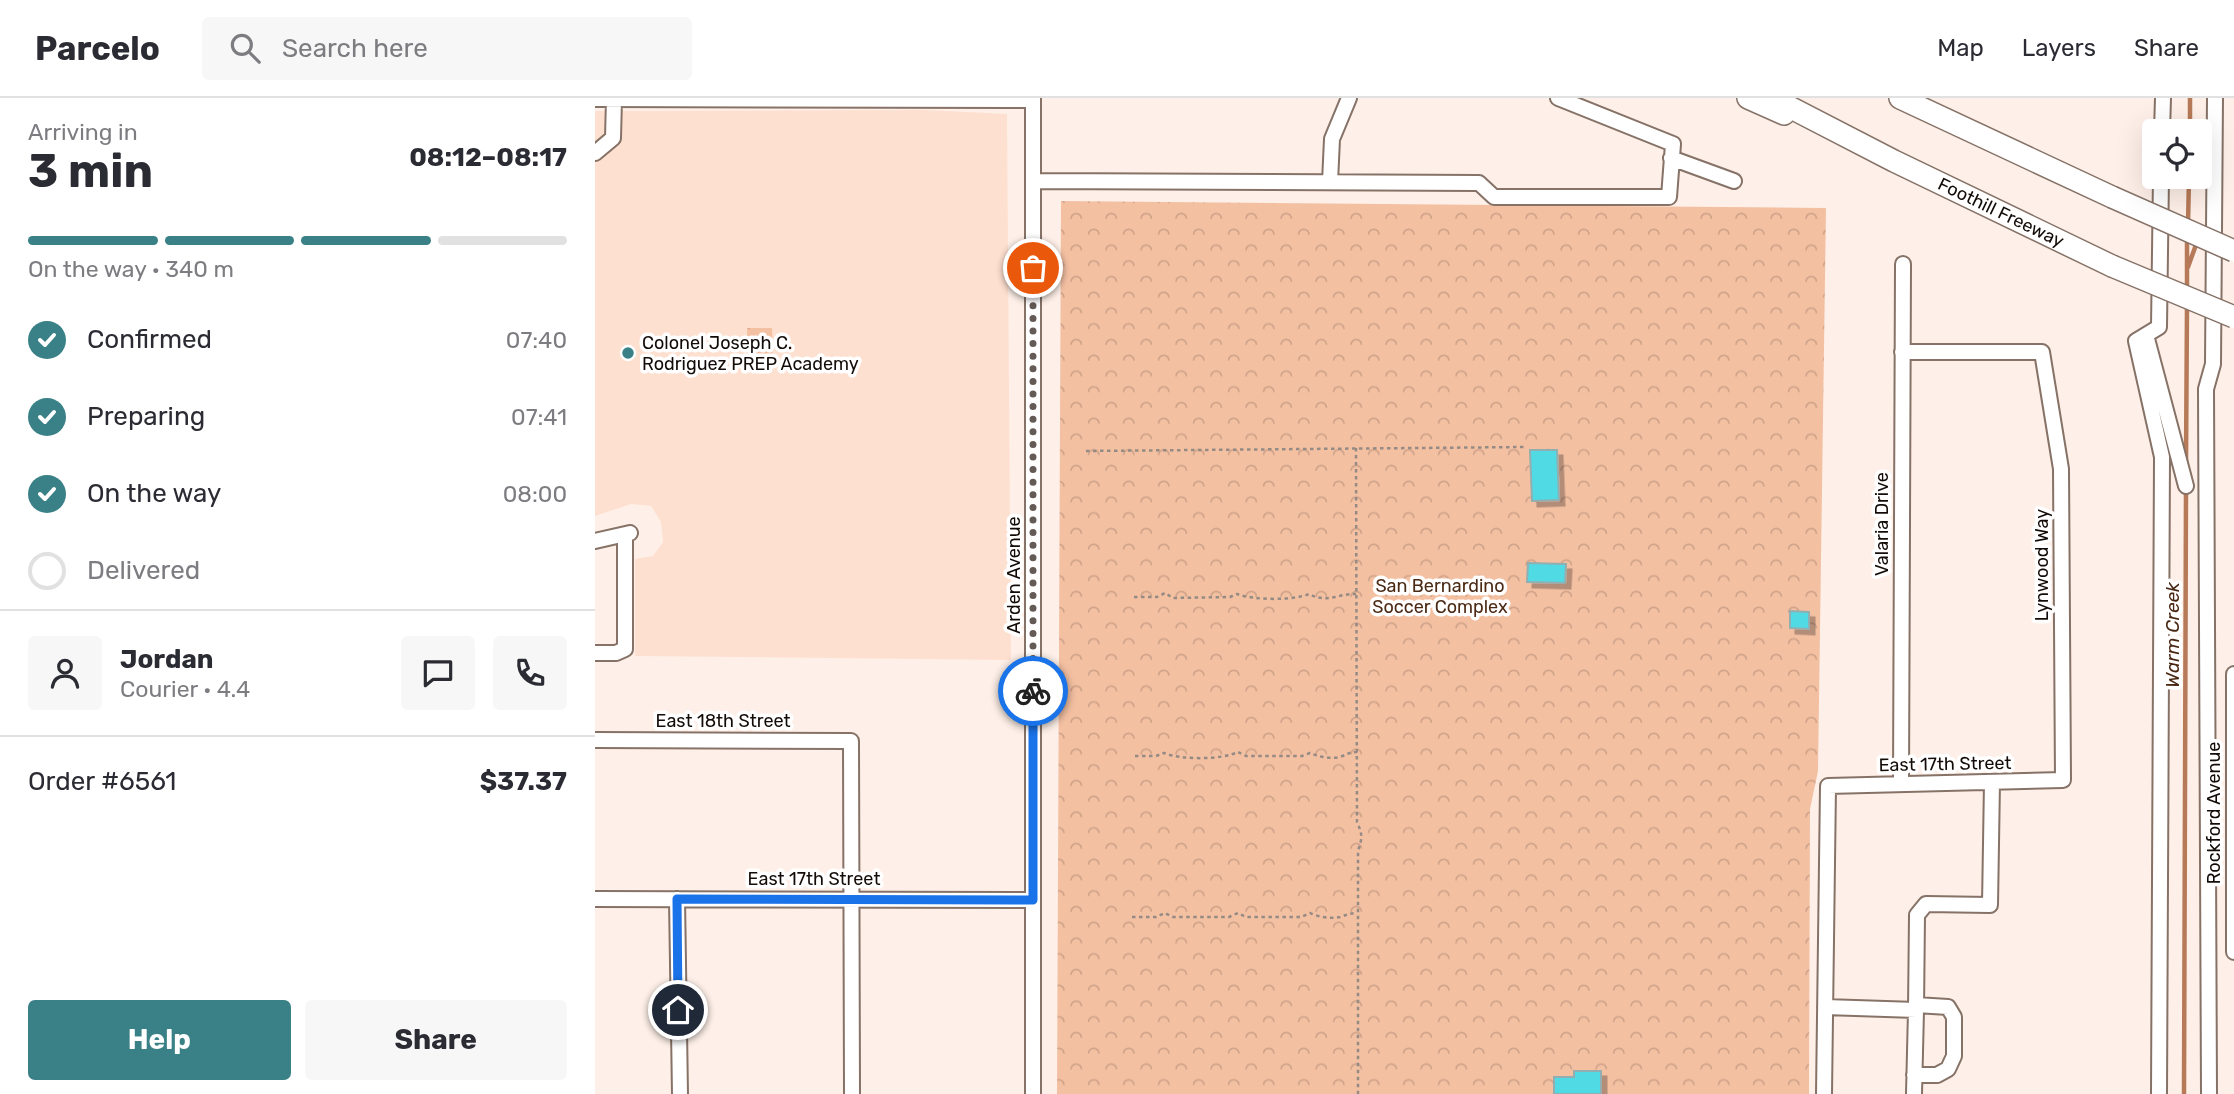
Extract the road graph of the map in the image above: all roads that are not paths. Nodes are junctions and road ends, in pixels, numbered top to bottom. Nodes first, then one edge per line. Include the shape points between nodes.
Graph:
1 (1349, 98) edge
2 (1558, 98) edge
3 (1748, 98) edge
4 (1772, 98) edge
5 (1901, 98) edge
6 (2163, 98) edge
7 (2215, 98) edge
8 (595, 99) edge
9 (614, 99) edge
10 (1033, 99) edge
11 (2162, 119) edge
12 (595, 153) edge
13 (1671, 158) junction
14 (1894, 161) junction
15 (1033, 181) junction
16 (1734, 181) dead end
17 (1330, 182) junction
18 (2161, 189) edge
19 (2234, 251) edge
20 (1902, 264) dead end
21 (2234, 317) edge
22 (2146, 335) junction
23 (1902, 352) junction
24 (2186, 486) dead end
25 (595, 541) edge
26 (595, 653) edge
27 (2234, 674) edge
28 (2234, 714) edge
29 (595, 740) edge
30 (2063, 780) joint
31 (1992, 782) junction
32 (1901, 784) junction
33 (852, 898) junction
34 (595, 899) edge
35 (677, 899) junction
36 (1033, 900) junction
37 (2234, 952) edge
38 (1825, 1007) junction
39 (1916, 1007) junction
40 (1914, 1075) junction
41 (680, 1094) edge
42 (852, 1094) edge
43 (1033, 1094) edge
44 (1823, 1094) edge
45 (1914, 1094) edge
46 (2159, 1094) edge
47 (2209, 1094) edge

1 - 17 street via 1332,139
2 - 13 street via 1673,144
3 - 14 highway
4 - 14 highway, Foothill Freeway
5 - 19 highway, bridge
6 - 11 street
7 - 47 street via 2213,364 2206,389
8 - 9 street
9 - 10 street
9 - 12 street via 613,138
10 - 15 street, Arden Avenue
13 - 16 street
13 - 17 street via 1669,197 1494,197 1479,183
14 - 21 highway, Foothill Freeway, bridge via 2112,266
15 - 17 street
15 - 36 street, Arden Avenue
18 - 22 street via 2158,327
20 - 23 street, Valaria Drive
22 - 24 street
22 - 46 street via 2136,341 2162,457
23 - 30 street, Lynwood Way via 2042,352 2060,469
23 - 32 street, Valaria Drive
25 - 26 street via 628,534 625,649
27 - 28 street, Rockford Avenue
28 - 37 street, Rockford Avenue
29 - 33 street, East 18th Street via 851,741
30 - 31 street, East 17th Street
31 - 32 street, East 17th Street
31 - 39 street via 1990,905 1926,904 1917,915
32 - 38 street, East 17th Street via 1828,786
33 - 35 street, East 17th Street
33 - 36 street, East 17th Street
33 - 42 street
34 - 35 street, East 17th Street
35 - 41 street
36 - 43 street, Arden Avenue
38 - 39 street
38 - 44 street
39 - 40 street
39 - 40 street via 1948,1007 1954,1017 1954,1056 1948,1069 1937,1075
40 - 45 street

